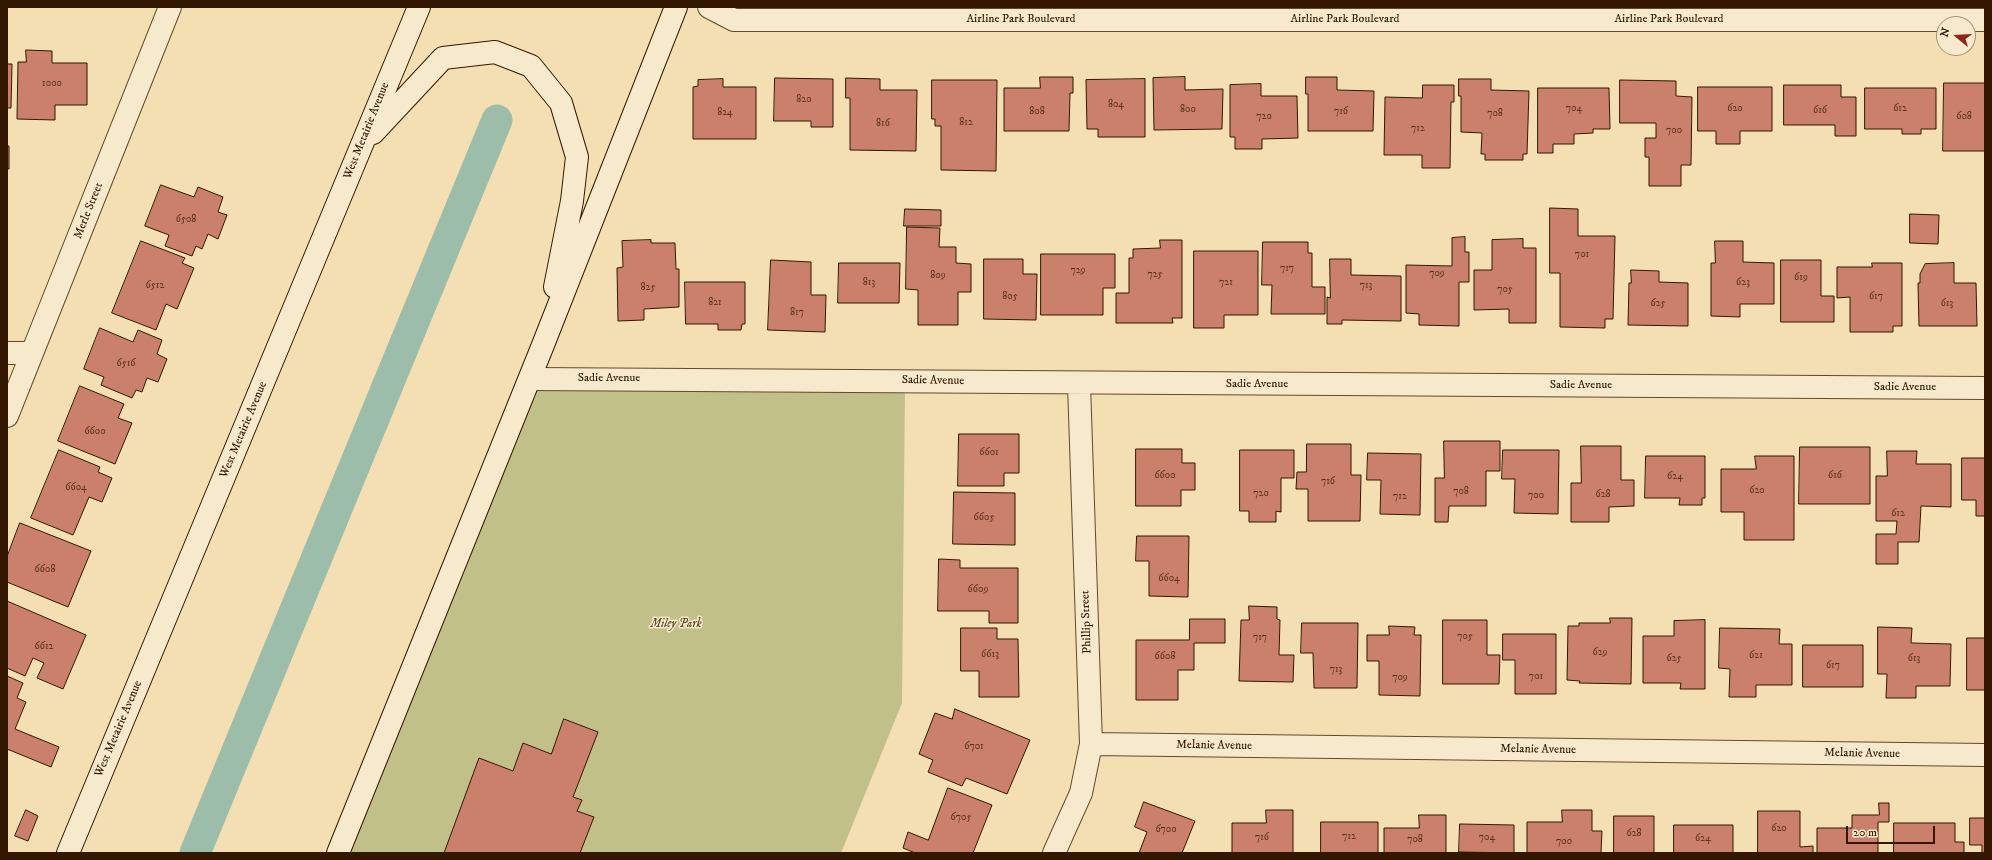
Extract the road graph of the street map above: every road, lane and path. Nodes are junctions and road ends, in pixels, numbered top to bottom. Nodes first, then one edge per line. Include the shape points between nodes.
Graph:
1 (170, 7) edge
2 (418, 7) edge
3 (676, 7) edge
4 (709, 7) edge
5 (1413, 13) edge
6 (1985, 20) edge
7 (361, 146) junction
8 (543, 345) junction
9 (7, 353) edge
10 (32, 353) junction
11 (530, 379) junction
12 (1079, 384) junction
13 (1985, 388) edge
14 (7, 416) edge
15 (1091, 744) junction
16 (1985, 755) edge
17 (68, 853) edge
18 (338, 853) edge
19 (1054, 853) edge

1 - 10 street, Merle Street
2 - 7 street, West Metairie Avenue
3 - 8 street
4 - 5 street, Airline Park Boulevard via 734,20
5 - 6 street, Airline Park Boulevard
7 - 8 street via 443,58 495,52 531,66 562,103 577,157 572,202
7 - 17 street, West Metairie Avenue
8 - 11 street
9 - 10 street
10 - 14 street, Merle Street
11 - 12 street, Sadie Avenue
11 - 18 street
12 - 13 street, Sadie Avenue
12 - 15 street, Phillip Street
15 - 16 street, Melanie Avenue
15 - 19 street, Phillip Street via 1081,793

